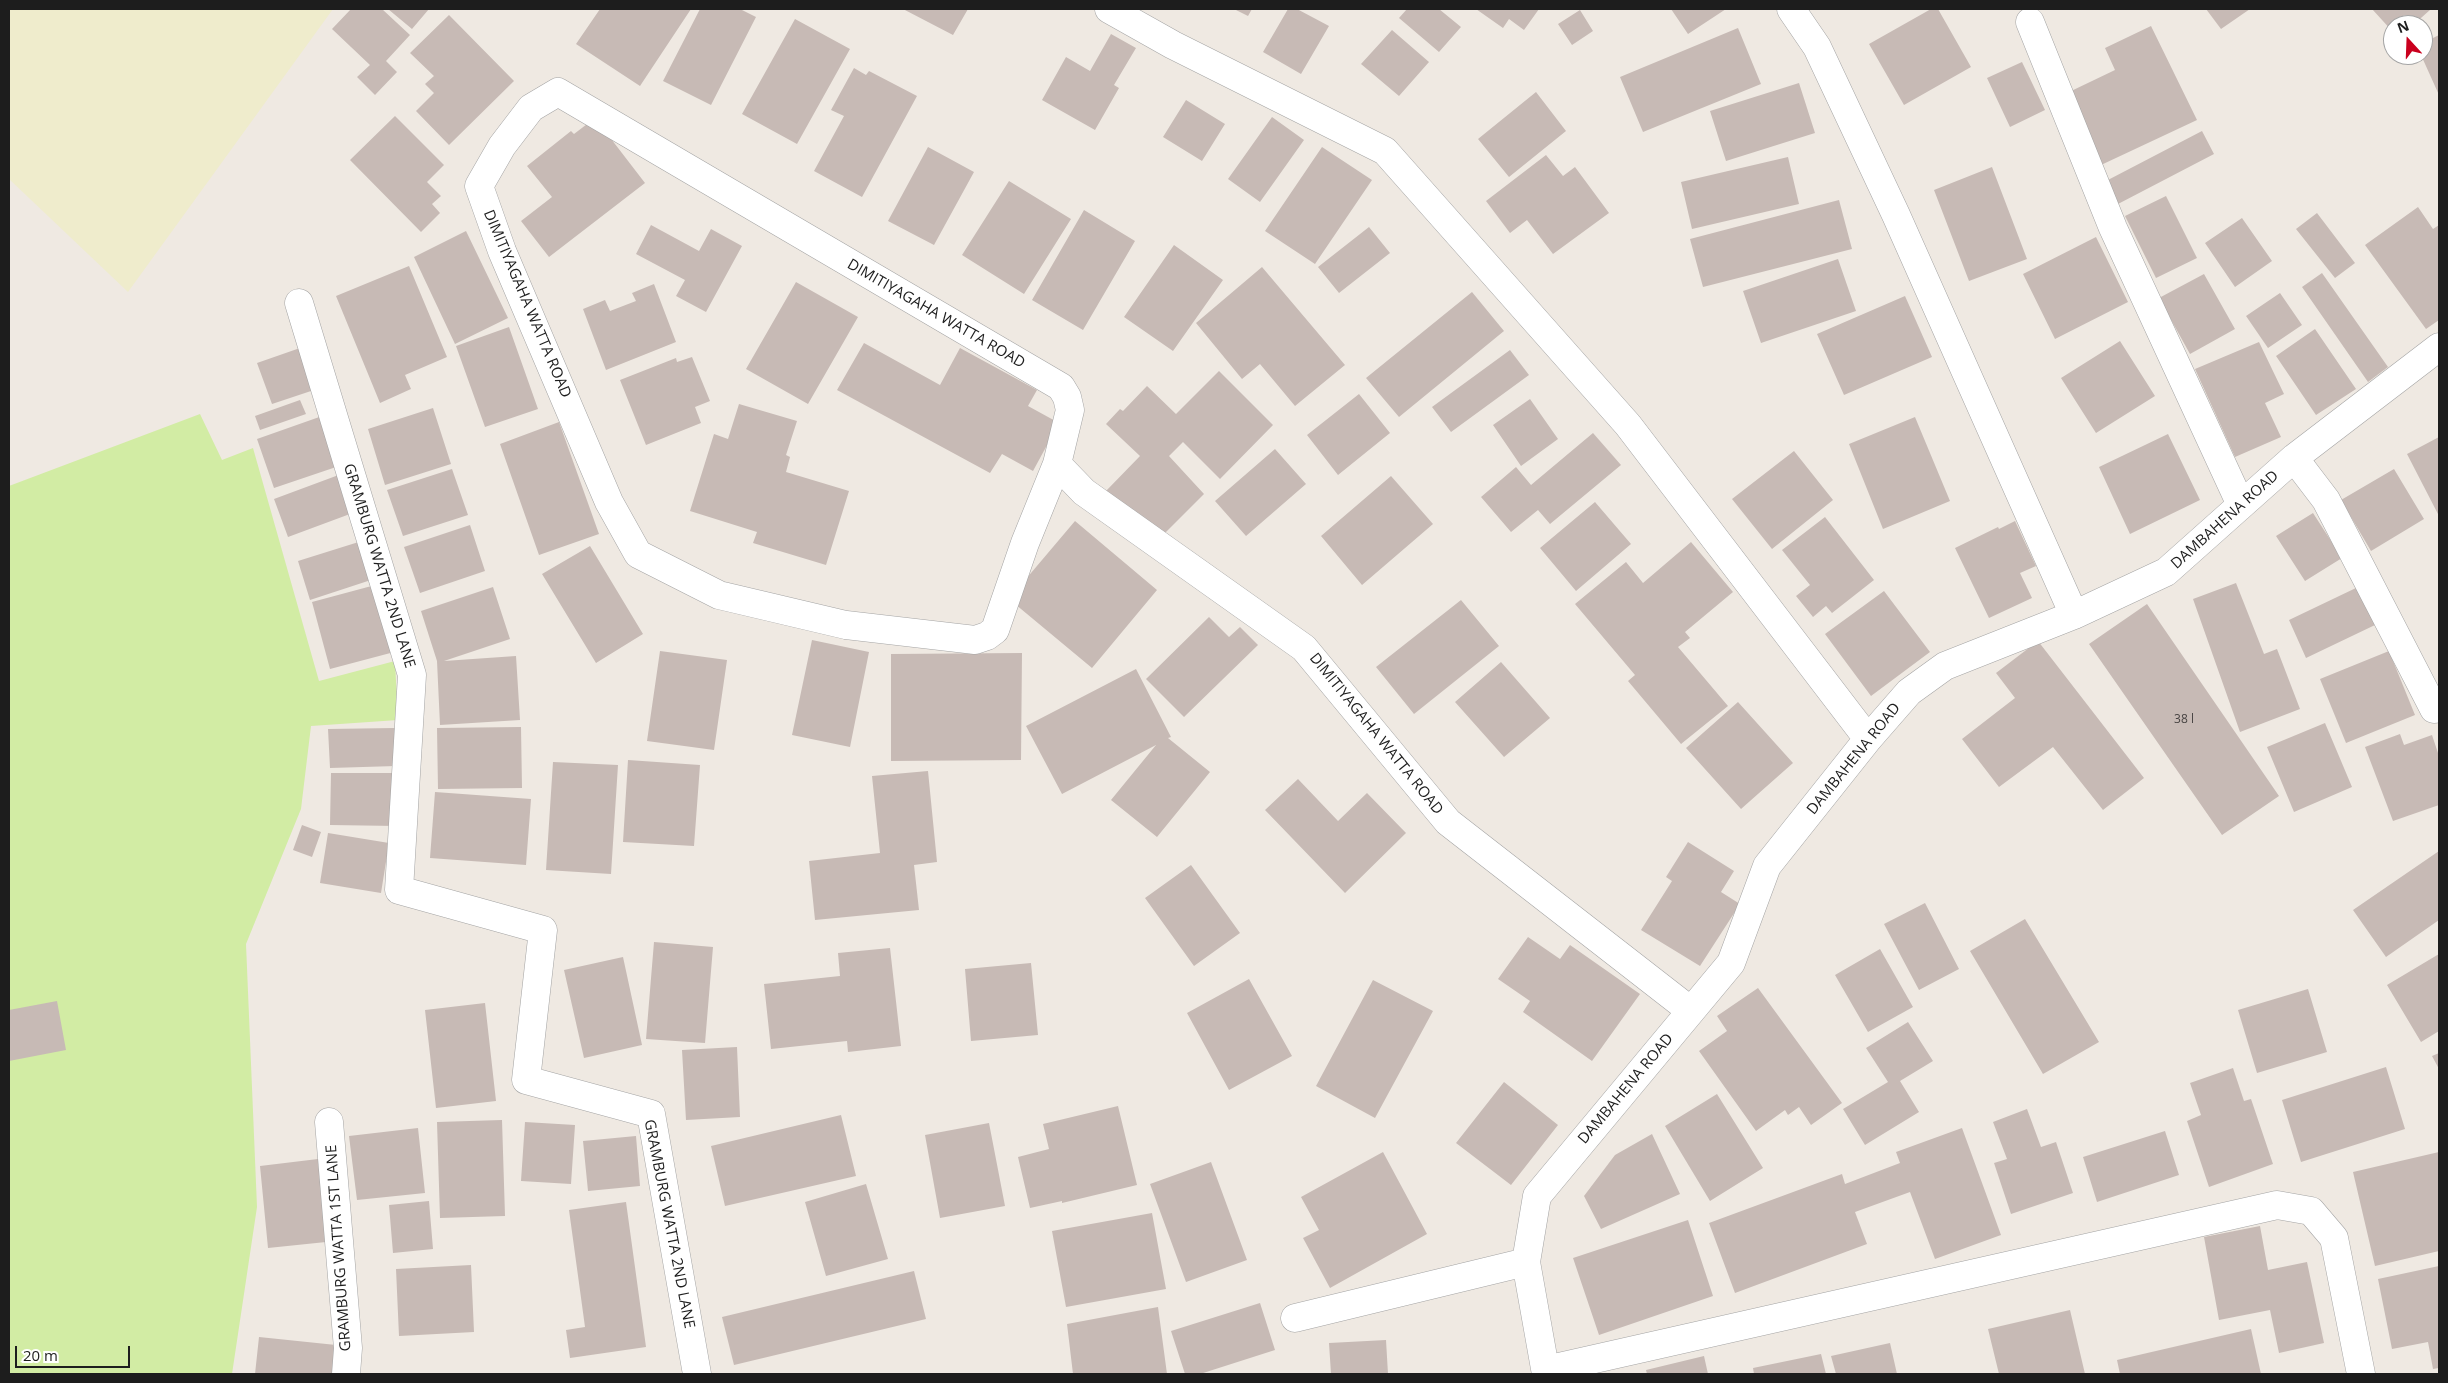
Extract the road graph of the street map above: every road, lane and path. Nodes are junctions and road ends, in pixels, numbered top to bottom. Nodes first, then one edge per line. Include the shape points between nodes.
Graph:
1 (1108, 9) edge
2 (1791, 9) edge
3 (2030, 22) dead end
4 (299, 303) dead end
5 (2439, 347) edge
6 (2294, 458) junction
7 (1057, 464) junction
8 (2241, 506) junction
9 (2074, 615) junction
10 (2434, 709) dead end
11 (1868, 739) junction
12 (1691, 1011) junction
13 (329, 1122) dead end
14 (1526, 1262) junction
15 (1295, 1318) dead end
16 (1546, 1372) edge
17 (346, 1374) edge
18 (697, 1374) edge
19 (2361, 1374) edge

1 - 11 street via 1173,45 1385,150 1628,425
2 - 9 street via 1817,47 1871,162
3 - 8 street via 2114,228
4 - 18 street, GRAMBURG WATTA 2ND LANE via 412,675 398,890 543,930 526,1080 651,1114
5 - 6 street, DAMBAHENA ROAD
6 - 8 street, DAMBAHENA ROAD
6 - 10 street via 2326,500
7 - 7 street, DIMITIYAGAHA WATTA ROAD via 1070,410 1061,387 558,92 531,108 502,146 479,186 502,251 609,502 638,554 719,595 846,625 976,640 987,636 996,630 1025,543
7 - 12 street, DIMITIYAGAHA WATTA ROAD via 1084,492 1304,648 1448,822
8 - 9 street, DAMBAHENA ROAD via 2166,572
9 - 11 street, DAMBAHENA ROAD via 1945,666 1909,692
11 - 12 street, DAMBAHENA ROAD via 1767,866 1731,962
12 - 14 street, DAMBAHENA ROAD via 1537,1196
13 - 17 street, GRAMBURG WATTA 1ST LANE via 348,1348
14 - 15 street
14 - 16 street, DAMBAHENA ROAD
16 - 19 street via 2277,1205 2311,1211 2334,1238

